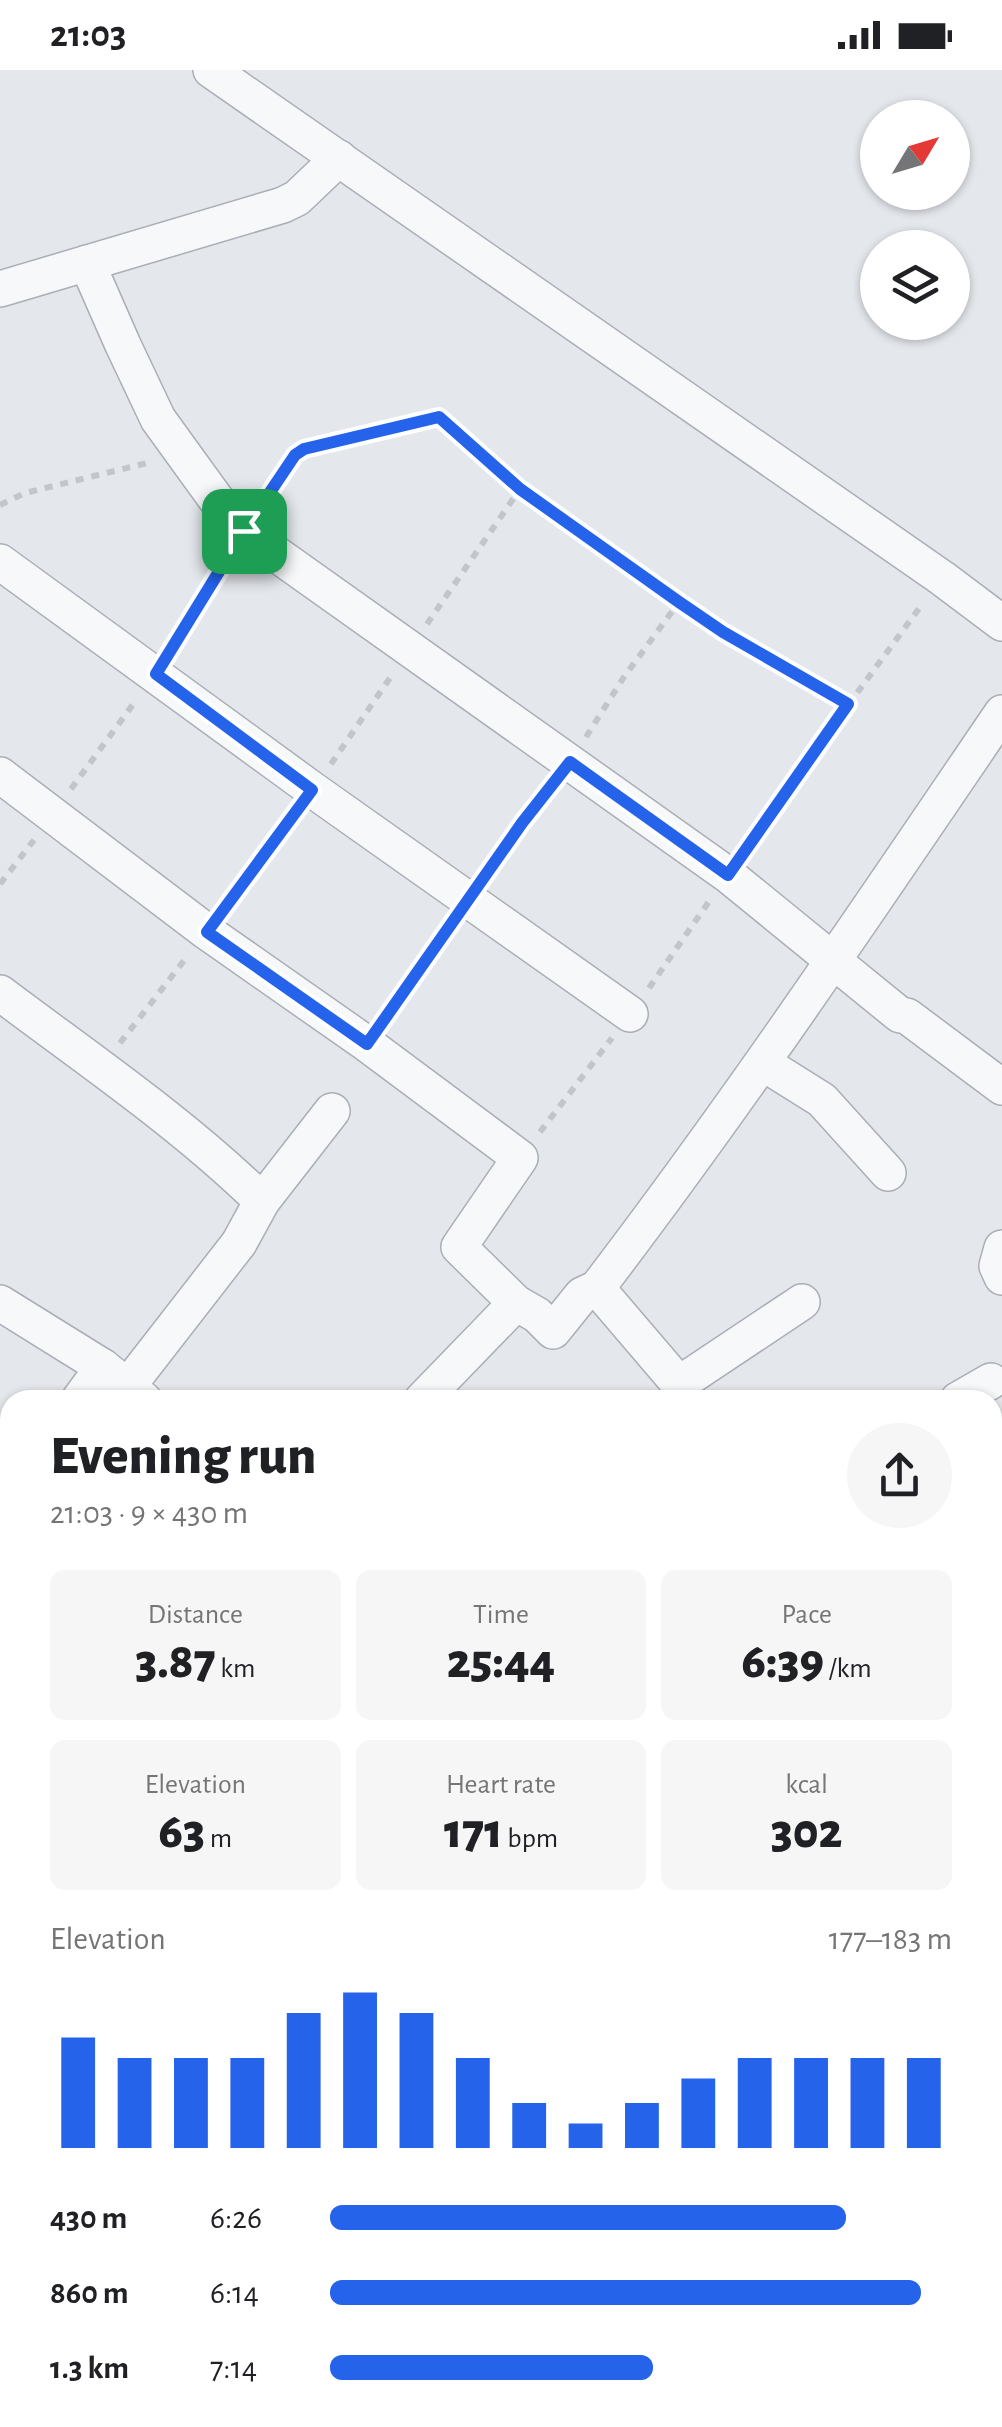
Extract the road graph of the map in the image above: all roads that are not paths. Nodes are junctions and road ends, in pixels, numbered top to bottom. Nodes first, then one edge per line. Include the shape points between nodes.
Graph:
1 (211, 70) edge
2 (339, 158) junction
3 (87, 263) junction
4 (0, 289) edge
5 (0, 562) edge
6 (1002, 623) edge
7 (1002, 713) edge
8 (0, 775) edge
9 (833, 960) junction
10 (0, 994) edge
11 (630, 1014) dead end
12 (763, 1063) junction
13 (1002, 1087) edge
14 (332, 1111) dead end
15 (888, 1173) dead end
16 (262, 1200) junction
17 (1002, 1248) edge
18 (1002, 1276) edge
19 (597, 1288) junction
20 (802, 1302) dead end
21 (0, 1303) edge
22 (516, 1304) junction
23 (991, 1381) dead end
24 (125, 1384) edge
25 (432, 1390) edge
26 (681, 1390) edge
27 (686, 1390) edge
28 (975, 1390) edge

1 - 2 street
2 - 3 street via 283,204
2 - 6 street
3 - 4 street
3 - 9 street via 151,404 234,524 728,875
5 - 11 street
7 - 9 street
8 - 22 street via 520,1158 459,1248
9 - 12 street
9 - 13 street
10 - 16 street via 222,1162
12 - 15 street via 822,1100
12 - 19 street
14 - 16 street
16 - 24 street via 238,1244
17 - 18 street
19 - 22 street via 582,1295 553,1331
19 - 26 street
20 - 27 street
21 - 24 street
22 - 25 street
23 - 28 street

